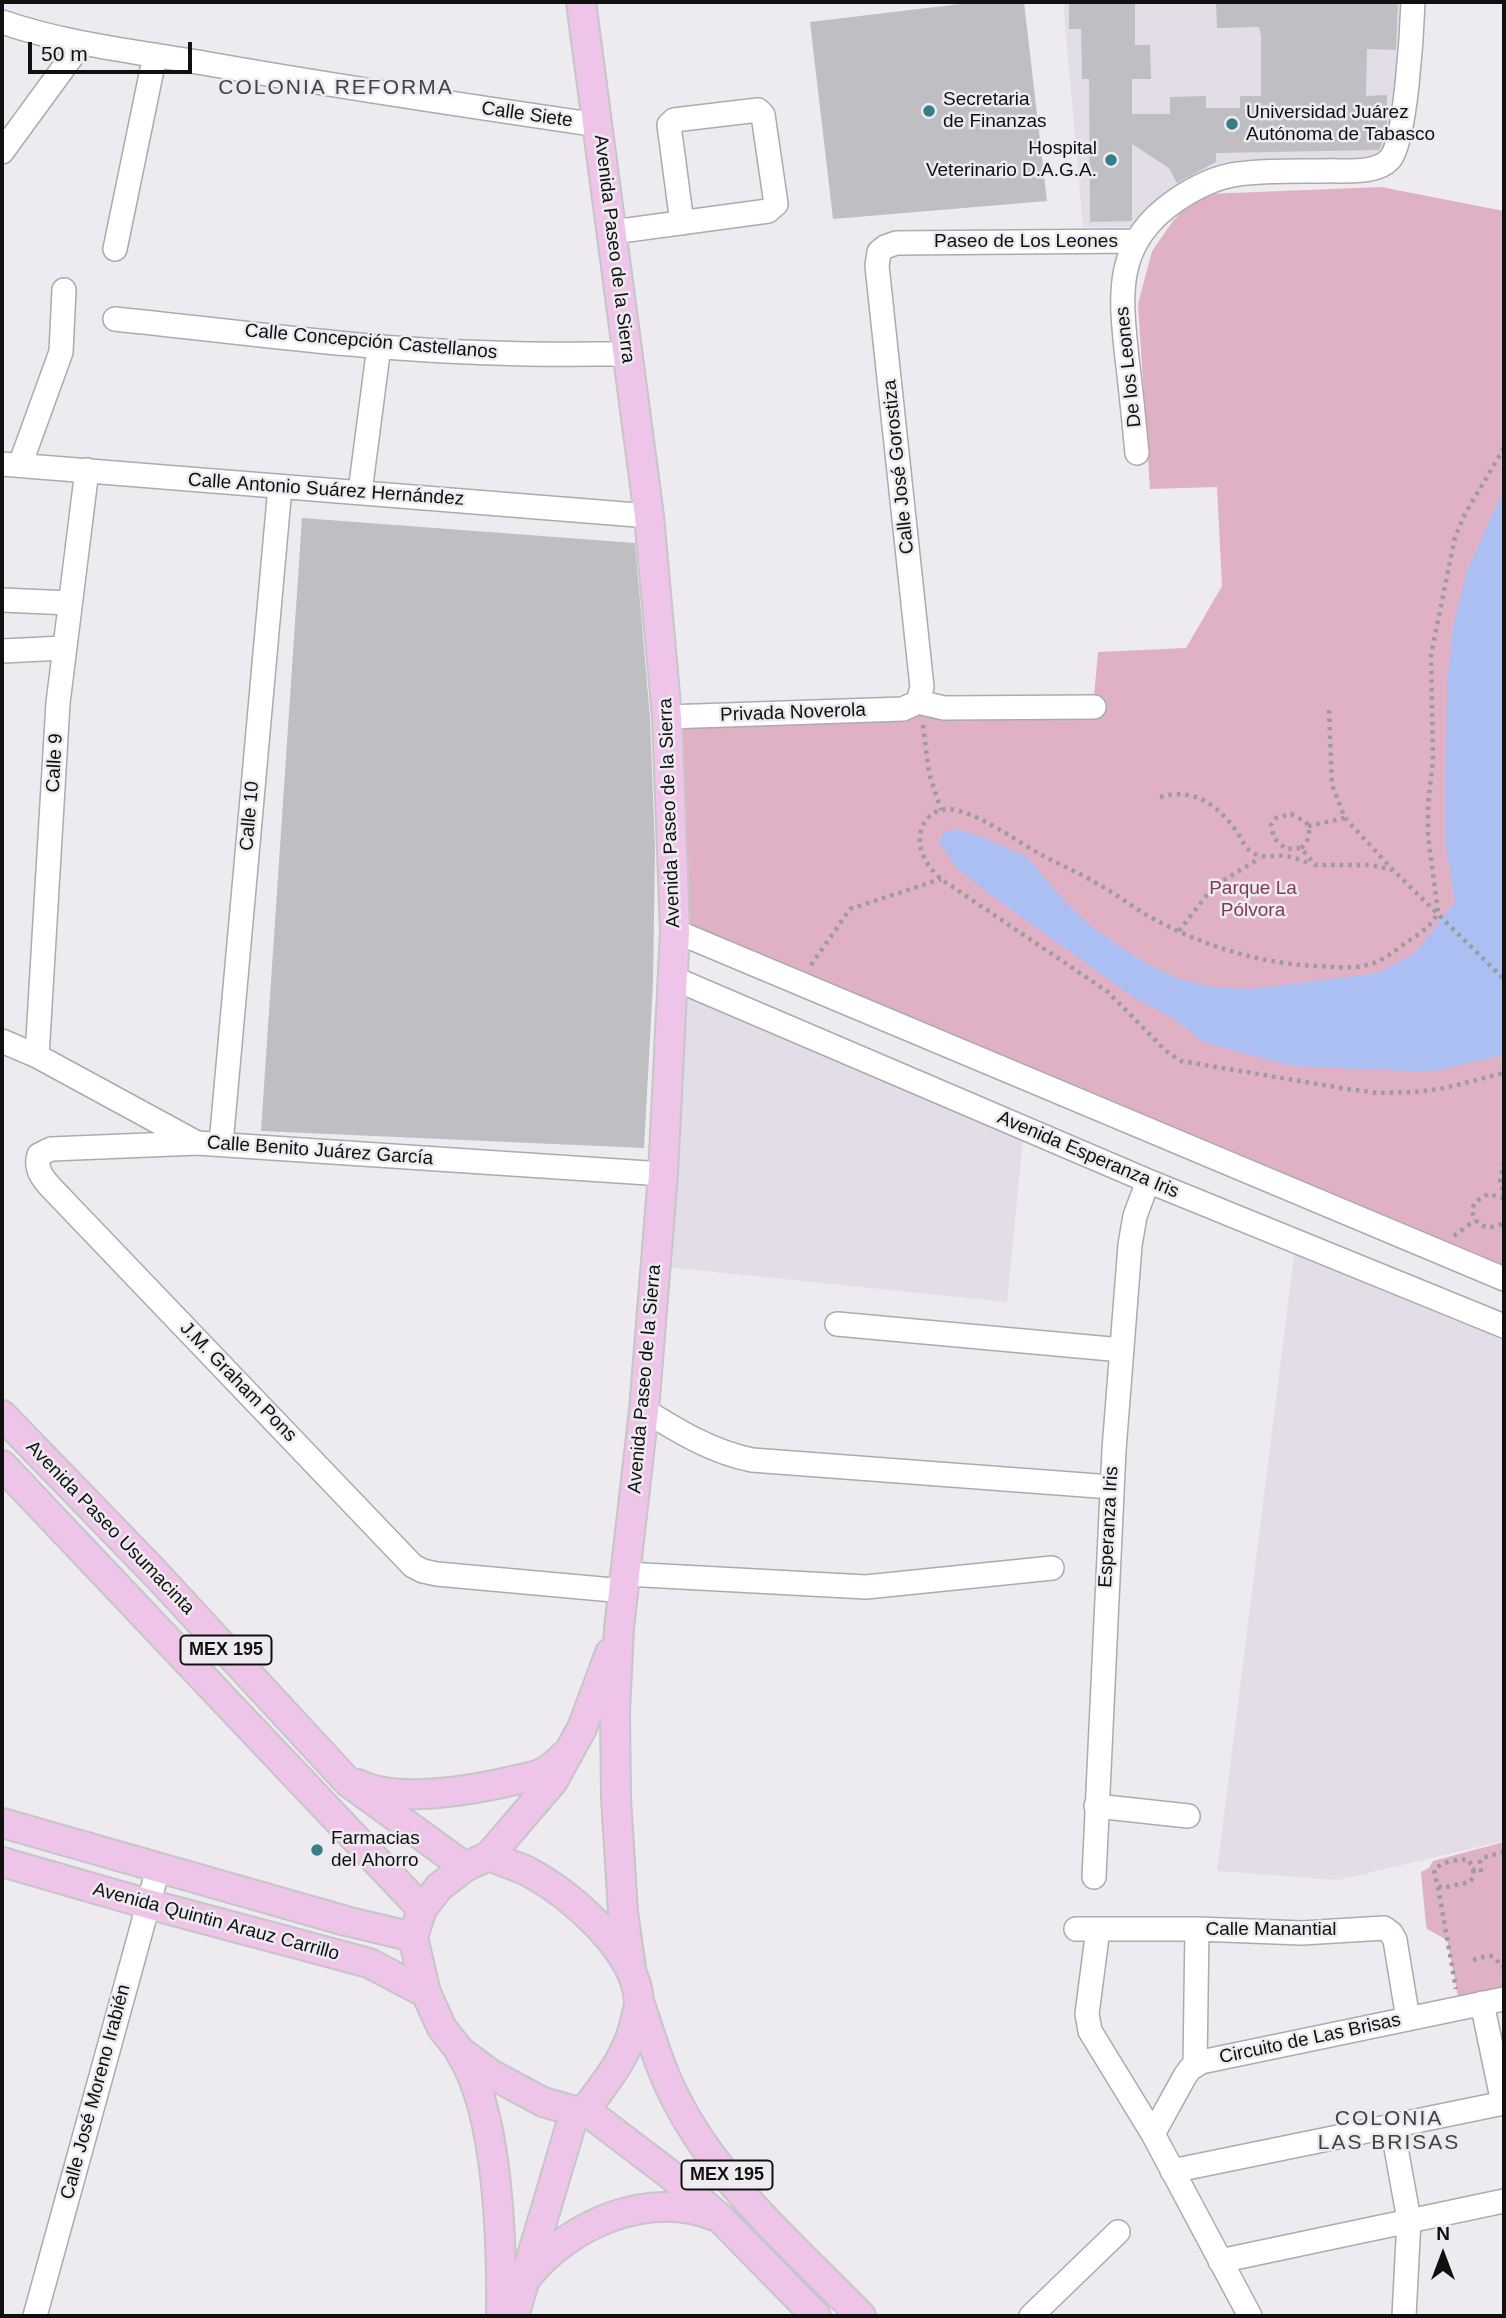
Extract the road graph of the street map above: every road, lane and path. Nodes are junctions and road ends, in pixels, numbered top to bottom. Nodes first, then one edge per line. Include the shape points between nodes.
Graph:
1 (581, 2) edge
2 (1413, 2) edge
3 (2, 22) edge
4 (81, 44) junction
5 (155, 55) junction
6 (598, 125) junction
7 (2, 152) edge
8 (682, 223) junction
9 (613, 232) junction
10 (1137, 241) junction
11 (896, 243) joint
12 (115, 249) dead end
13 (64, 290) dead end
14 (115, 319) dead end
15 (379, 346) junction
16 (628, 354) junction
17 (1504, 448) edge
18 (1137, 453) dead end
19 (11, 464) edge
20 (87, 470) junction
21 (280, 487) junction
22 (360, 492) junction
23 (649, 516) junction
24 (2, 600) edge
25 (70, 603) junction
26 (64, 648) junction
27 (2, 651) edge
28 (918, 702) junction
29 (1094, 707) dead end
30 (1329, 710) dead end
31 (667, 717) junction
32 (1160, 797) dead end
33 (941, 810) junction
34 (1345, 818) junction
35 (1308, 826) junction
36 (1301, 848) junction
37 (1264, 856) junction
38 (1315, 865) junction
39 (1393, 870) junction
40 (941, 879) junction
41 (1440, 913) junction
42 (675, 931) junction
43 (1179, 931) junction
44 (673, 978) junction
45 (1504, 979) edge
46 (799, 983) junction
47 (2, 1041) edge
48 (37, 1056) junction
49 (1504, 1073) edge
50 (197, 1143) junction
51 (221, 1144) junction
52 (1504, 1162) edge
53 (663, 1174) junction
54 (1147, 1181) junction
55 (1504, 1192) edge
56 (1504, 1198) edge
57 (1504, 1223) edge
58 (1504, 1279) edge
59 (1502, 1318) edge
60 (837, 1324) dead end
61 (1122, 1350) junction
62 (644, 1409) junction
63 (2, 1415) edge
64 (2, 1465) edge
65 (1111, 1487) junction
66 (1052, 1568) dead end
67 (625, 1583) junction
68 (619, 1628) junction
69 (570, 1749) junction
70 (342, 1776) junction
71 (1096, 1806) junction
72 (1188, 1816) dead end
73 (2, 1823) edge
74 (1504, 1852) edge
75 (2, 1861) edge
76 (477, 1862) junction
77 (158, 1868) junction
78 (1473, 1870) junction
79 (1094, 1877) dead end
80 (1438, 1887) junction
81 (148, 1904) junction
82 (422, 1909) junction
83 (1197, 1929) junction
84 (413, 1937) junction
85 (1473, 1961) dead end
86 (1504, 1967) edge
87 (631, 1969) junction
88 (1462, 1992) dead end
89 (426, 1993) junction
90 (1493, 2001) edge
91 (639, 2003) junction
92 (1408, 2019) junction
93 (460, 2051) junction
94 (1195, 2065) junction
95 (1504, 2103) edge
96 (580, 2110) junction
97 (1392, 2126) junction
98 (1153, 2134) junction
99 (1172, 2171) junction
100 (1504, 2201) edge
101 (720, 2218) junction
102 (1409, 2220) junction
103 (1118, 2232) dead end
104 (1220, 2261) junction
105 (527, 2277) junction
106 (35, 2316) edge
107 (500, 2316) edge
108 (514, 2316) edge
109 (816, 2316) edge
110 (861, 2316) edge
111 (1031, 2316) edge
112 (1250, 2316) edge
113 (1404, 2316) edge

1 - 6 main road, Avenida Paseo de la Sierra
2 - 10 street, Paseo de Los Leones via 1399,133 1386,163 1367,169 1222,178 1171,204
3 - 4 street, Calle Siete
4 - 5 street, Calle Siete
4 - 7 street
5 - 6 street, Calle Siete via 392,96
5 - 12 street
6 - 9 main road, Avenida Paseo de la Sierra
8 - 8 street via 669,125 674,120 758,110 767,140 773,209
8 - 9 street
9 - 16 main road, Avenida Paseo de la Sierra
10 - 11 street, Paseo de Los Leones
10 - 18 street, De los Leones via 1124,276 1121,303
11 - 28 street, Calle José Gorostiza via 879,252 877,266 922,687
13 - 19 street via 61,352
14 - 15 street, Calle Concepción Castellanos
15 - 16 street, Calle Concepción Castellanos via 496,354
15 - 22 street
16 - 23 main road, Avenida Paseo de la Sierra
17 - 41 path via 1455,537 1431,655 1433,760 1428,836
19 - 20 street, Calle Antonio Suárez Hernández
20 - 21 street, Calle Antonio Suárez Hernández
20 - 25 street, Calle 9
21 - 22 street, Calle Antonio Suárez Hernández
21 - 51 street, Calle 10
22 - 23 street, Calle Antonio Suárez Hernández
23 - 31 main road, Avenida Paseo de la Sierra
24 - 25 street
25 - 26 street, Calle 9
26 - 27 street
26 - 48 street, Calle 9
28 - 29 street via 944,708
28 - 31 street, Privada Noverola via 903,709
28 - 33 path via 929,773
30 - 34 path via 1332,785
31 - 42 main road, Avenida Paseo de la Sierra
32 - 37 path via 1190,794 1208,802 1246,847
33 - 40 path via 926,820 920,838 924,857
33 - 43 path via 975,817
34 - 35 path
34 - 39 path
35 - 36 path via 1308,839
35 - 36 path via 1291,814 1280,816 1271,825 1281,846
36 - 38 path
37 - 38 path via 1286,856
37 - 43 path via 1213,887
38 - 39 path via 1371,865
39 - 41 path
40 - 46 path via 850,909
40 - 49 path via 1108,992 1181,1061 1379,1093 1445,1088
41 - 43 path via 1420,934 1368,966 1269,961 1214,948
41 - 45 path
42 - 44 main road, Avenida Paseo de la Sierra
42 - 46 street
44 - 53 main road, Avenida Paseo de la Sierra
44 - 54 street, Avenida Esperanza Iris
46 - 58 street
47 - 48 street, Calle Benito Juárez García
48 - 50 street, Calle Benito Juárez García
50 - 51 street, Calle Benito Juárez García
50 - 67 street, J.M. Graham Pons via 51,1149 40,1155 38,1166 61,1198 413,1566 438,1574
51 - 53 street, Calle Benito Juárez García
52 - 55 path via 1500,1182
53 - 62 main road, Avenida Paseo de la Sierra
54 - 59 street, Avenida Esperanza Iris
54 - 61 street, Esperanza Iris via 1132,1224
56 - 57 path via 1488,1194 1472,1209 1483,1227
60 - 61 street
61 - 65 street, Esperanza Iris
62 - 65 street via 718,1451 752,1460
62 - 67 main road, Avenida Paseo de la Sierra
63 - 70 main road, Avenida Paseo Usumacinta / MEX 195
64 - 82 main road, Avenida Paseo Usumacinta / MEX 195
65 - 71 street, Esperanza Iris
66 - 67 street via 866,1587
67 - 68 main road, Avenida Paseo de la Sierra
68 - 69 main road, Avenida Paseo de la Sierra
68 - 87 main road, Avenida Paseo de la Sierra via 616,1798
69 - 70 main road via 542,1773 442,1794 366,1788
69 - 76 main road, Avenida Paseo de la Sierra via 553,1781
70 - 76 main road, Avenida Paseo Usumacinta / MEX 195 via 362,1794
71 - 72 street
71 - 79 street, Esperanza Iris
73 - 77 main road, Avenida Quintin Arauz Carrillo
74 - 78 path via 1482,1858 1480,1870
75 - 81 main road, Avenida Quintin Arauz Carrillo
76 - 82 main road via 439,1887
76 - 87 main road via 527,1871 557,1891 596,1923
77 - 81 street, Calle José Moreno Irabién
77 - 84 main road, Avenida Quintin Arauz Carrillo
78 - 80 path via 1470,1882
78 - 80 path via 1465,1859 1437,1866
80 - 88 path via 1455,1989
81 - 89 main road, Avenida Quintin Arauz Carrillo via 369,1963
81 - 106 street, Calle José Moreno Irabién
82 - 84 main road
83 - 92 street, Calle Manantial via 1302,1933 1387,1929 1395,1940
83 - 94 street, Calle Manantial
83 - 98 street via 1087,1929 1088,2026
84 - 89 main road
85 - 86 path via 1493,1956
87 - 91 main road
89 - 93 main road via 442,2028
90 - 92 street, Circuito de Las Brisas
90 - 95 street
91 - 96 main road via 622,2059
91 - 110 main road, MEX 195 via 666,2080 709,2155
92 - 94 street, Circuito de Las Brisas
93 - 96 main road via 517,2090 543,2102
93 - 107 main road via 471,2068 495,2180 502,2260
94 - 98 street, Circuito de Las Brisas
95 - 97 street
96 - 101 main road, MEX 195 via 668,2173
96 - 105 main road
97 - 99 street
97 - 102 street
98 - 99 street
99 - 104 street
100 - 102 street
101 - 105 main road via 685,2207 629,2211 568,2238
101 - 109 main road, MEX 195
102 - 104 street
102 - 113 street
103 - 111 street
104 - 112 street
105 - 108 main road

